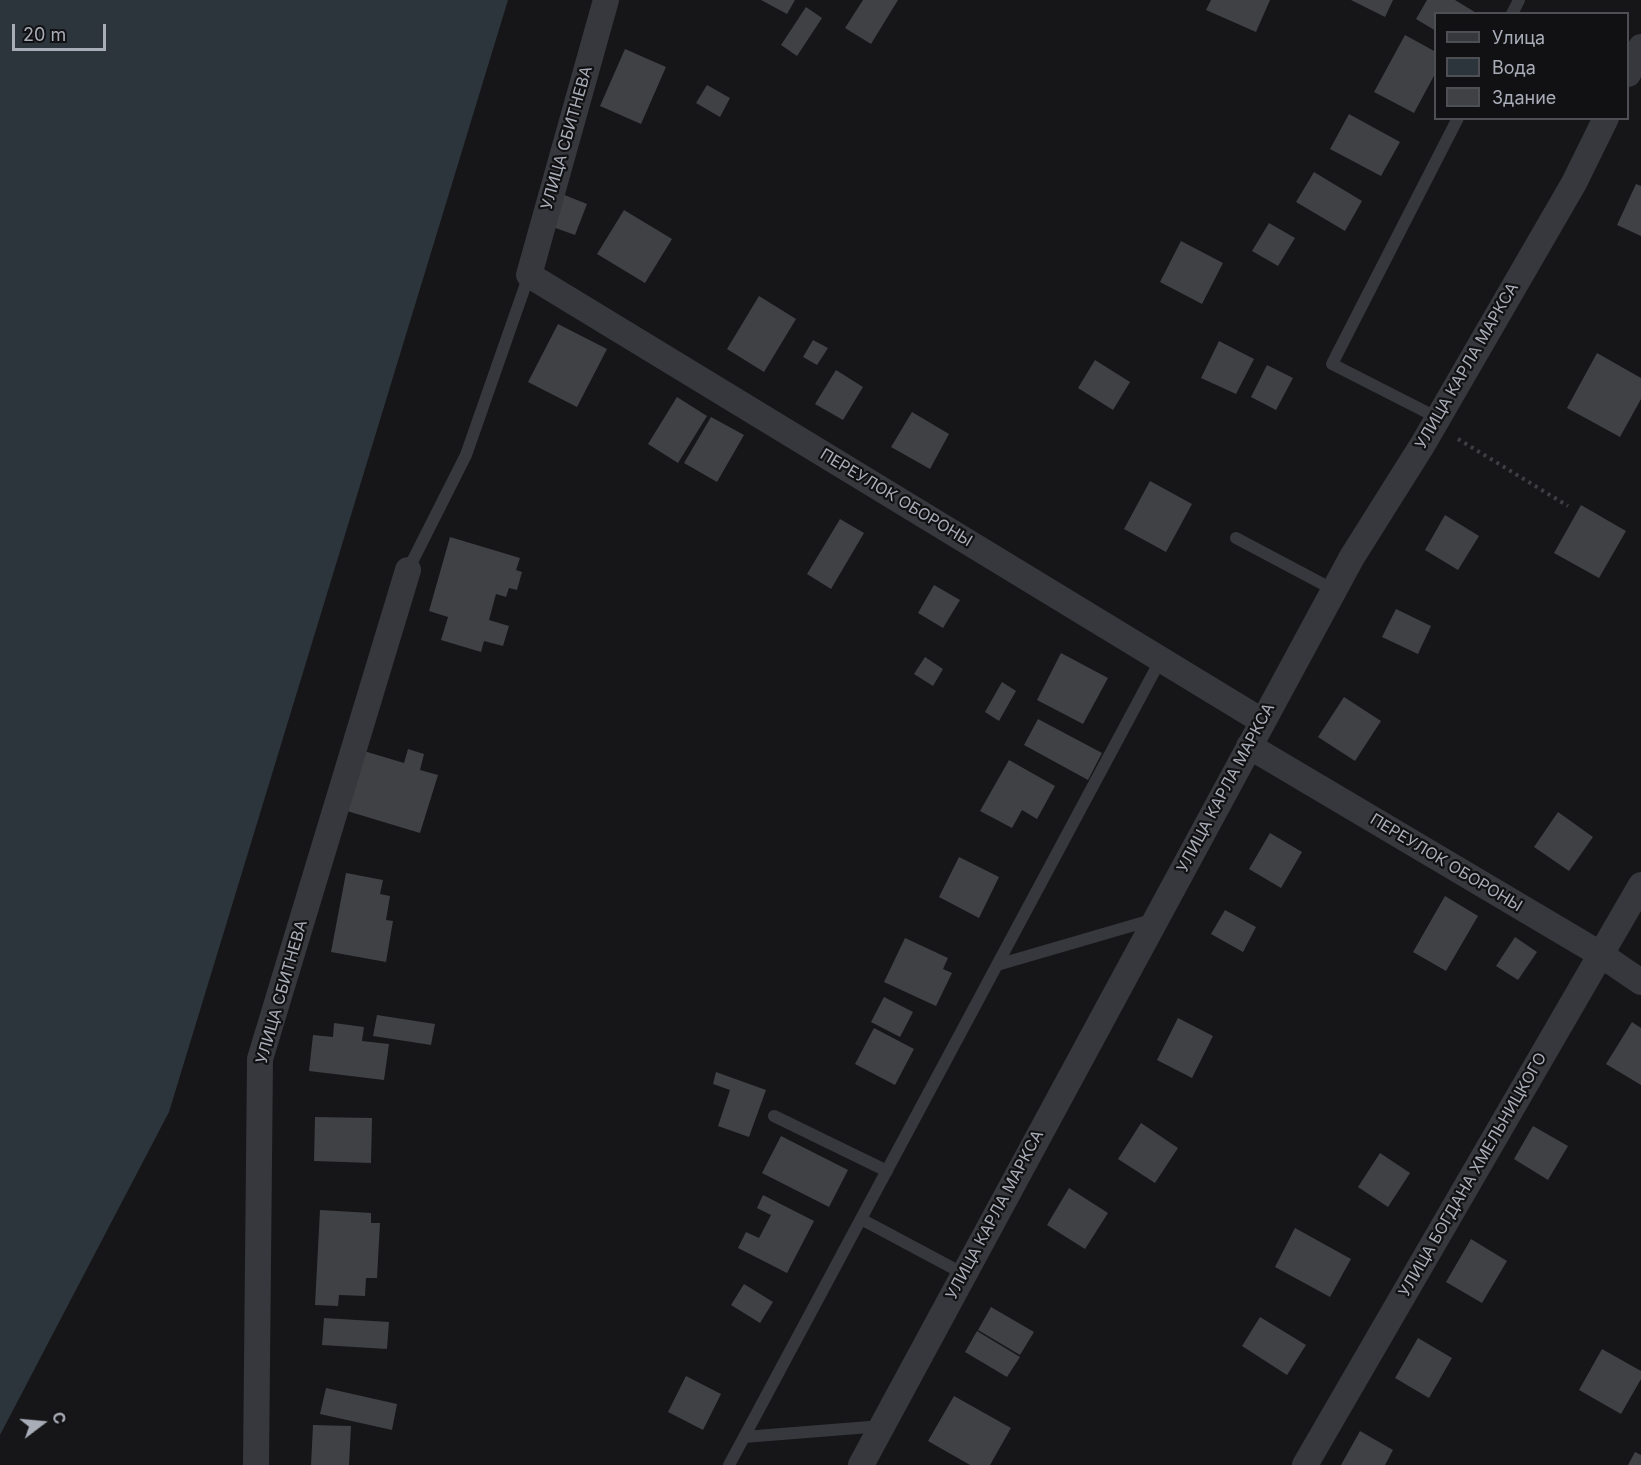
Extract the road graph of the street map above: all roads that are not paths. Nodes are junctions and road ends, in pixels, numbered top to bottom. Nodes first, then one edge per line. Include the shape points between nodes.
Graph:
1 (606, 0) edge
2 (1641, 47) edge
3 (1629, 72) edge
4 (1457, 120) edge
5 (1605, 120) edge
6 (529, 275) junction
7 (1436, 421) junction
8 (1236, 538) dead end
9 (408, 570) joint
10 (1334, 590) junction
11 (1161, 659) junction
12 (1262, 721) junction
13 (1249, 746) junction
14 (1641, 885) edge
15 (1156, 918) junction
16 (1600, 954) junction
17 (997, 965) junction
18 (1641, 982) edge
19 (774, 1116) dead end
20 (887, 1171) junction
21 (861, 1219) junction
22 (964, 1274) junction
23 (882, 1426) junction
24 (744, 1437) junction
25 (256, 1465) edge
26 (729, 1465) edge
27 (861, 1465) edge
28 (1305, 1465) edge

1 - 6 street, УЛИЦА СБИТНЕВА
2 - 3 street
4 - 7 lane via 1332,364
5 - 7 street, УЛИЦА КАРЛА МАРКСА via 1574,183
6 - 9 lane via 466,455
6 - 11 street, ПЕРЕУЛОК ОБОРОНЫ
7 - 10 street, УЛИЦА КАРЛА МАРКСА
8 - 10 lane
9 - 25 street, УЛИЦА СБИТНЕВА via 260,1059
10 - 12 street, УЛИЦА КАРЛА МАРКСА
11 - 12 street, ПЕРЕУЛОК ОБОРОНЫ
11 - 17 lane
12 - 13 street, УЛИЦА КАРЛА МАРКСА
13 - 15 street, УЛИЦА КАРЛА МАРКСА
13 - 16 street, ПЕРЕУЛОК ОБОРОНЫ
14 - 16 street, УЛИЦА БОГДАНА ХМЕЛЬНИЦКОГО
15 - 17 lane
15 - 22 street, УЛИЦА КАРЛА МАРКСА
16 - 18 street, ПЕРЕУЛОК ОБОРОНЫ
16 - 28 street, УЛИЦА БОГДАНА ХМЕЛЬНИЦКОГО
17 - 20 lane
19 - 20 lane
20 - 21 lane
21 - 22 lane
21 - 24 lane
22 - 23 street, УЛИЦА КАРЛА МАРКСА
23 - 24 lane
23 - 27 street, УЛИЦА КАРЛА МАРКСА
24 - 26 lane

